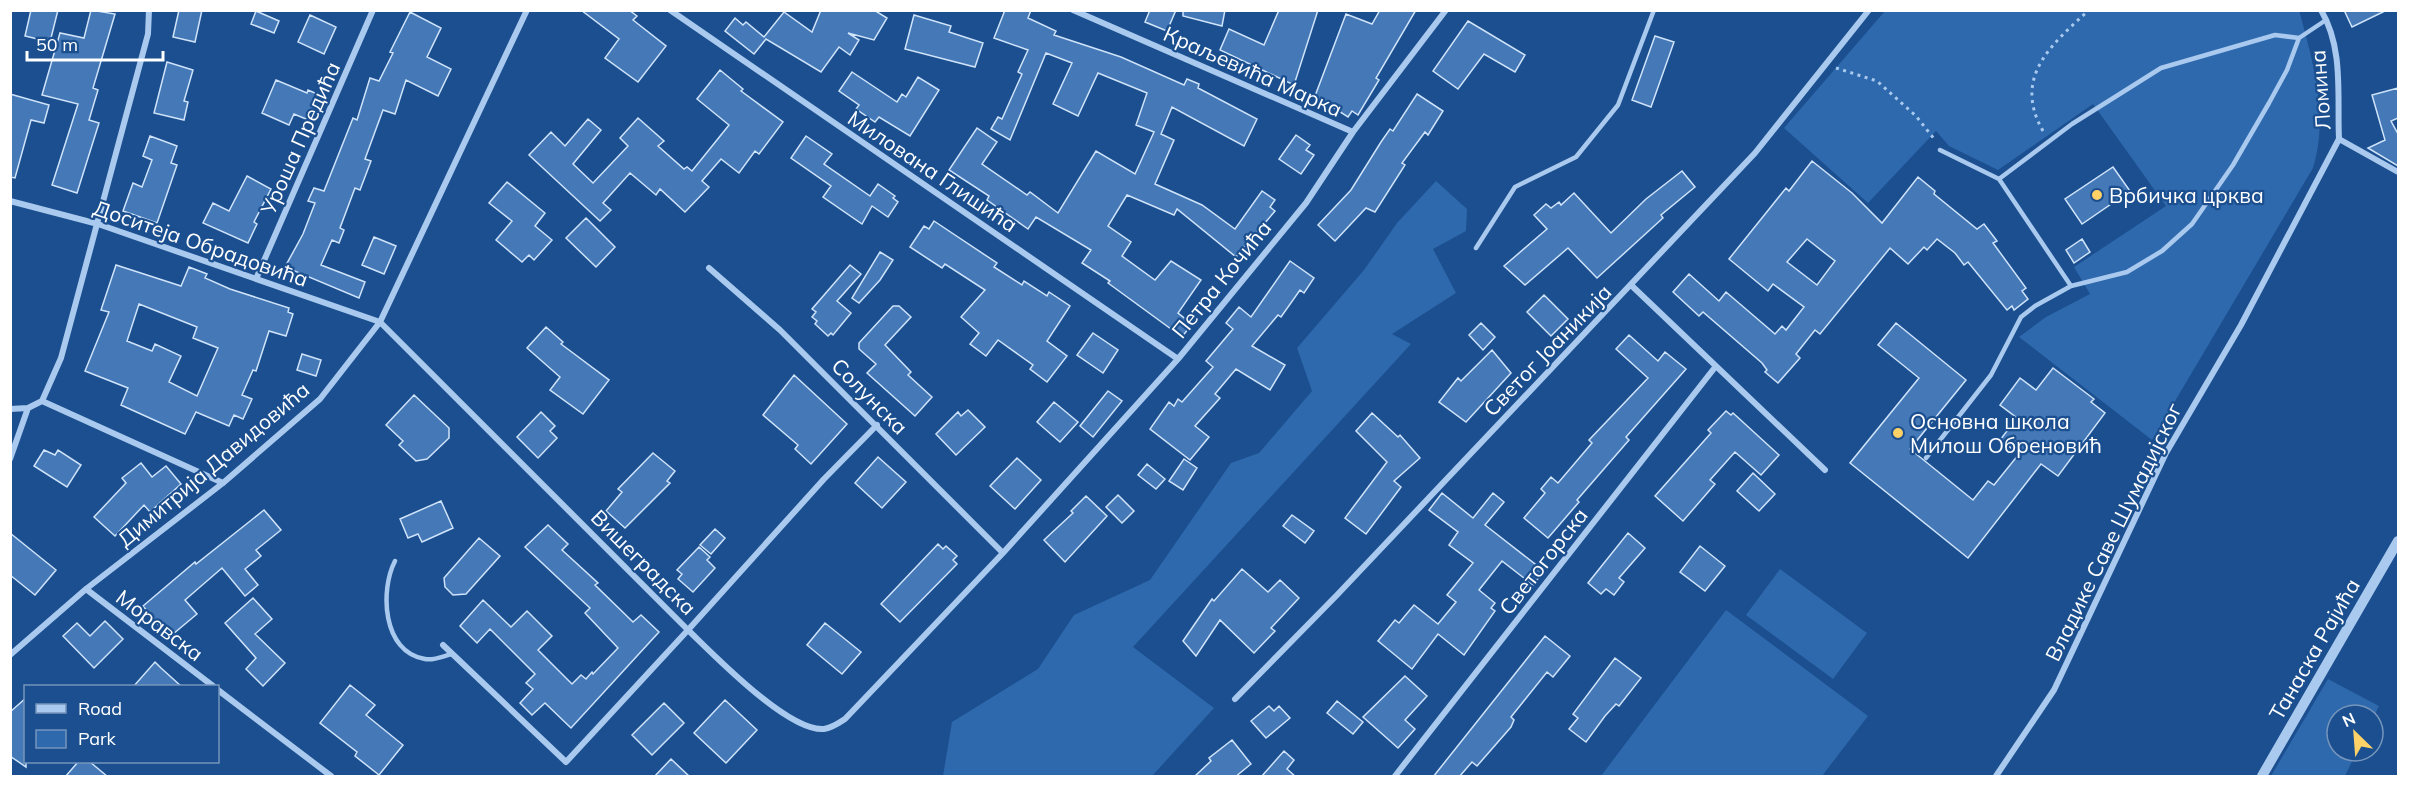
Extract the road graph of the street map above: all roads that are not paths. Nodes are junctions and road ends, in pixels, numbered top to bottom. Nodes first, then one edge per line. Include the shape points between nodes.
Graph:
1 (149, 10) edge
2 (374, 10) edge
3 (526, 10) edge
4 (670, 10) edge
5 (1073, 10) edge
6 (1446, 10) edge
7 (1654, 10) edge
8 (1869, 10) edge
9 (2321, 10) edge
10 (2326, 20) junction
11 (2299, 38) junction
12 (1353, 132) junction
13 (2339, 139) junction
14 (1940, 150) dead end
15 (2398, 172) edge
16 (1999, 179) junction
17 (10, 201) edge
18 (98, 224) junction
19 (1476, 248) dead end
20 (710, 268) dead end
21 (256, 279) junction
22 (1631, 285) junction
23 (2071, 286) junction
24 (380, 322) junction
25 (1178, 359) junction
26 (1716, 366) junction
27 (42, 401) junction
28 (28, 408) junction
29 (10, 409) edge
30 (877, 425) junction
31 (1926, 458) dead end
32 (10, 459) edge
33 (1825, 470) dead end
34 (223, 483) junction
35 (2398, 541) edge
36 (1003, 553) junction
37 (395, 561) dead end
38 (86, 589) junction
39 (688, 630) junction
40 (442, 645) dead end
41 (452, 654) junction
42 (10, 655) edge
43 (210, 685) edge
44 (219, 691) edge
45 (1234, 699) dead end
46 (331, 777) edge
47 (1395, 777) edge
48 (1996, 777) edge
49 (2262, 777) edge

1 - 18 street via 148,34
2 - 21 street, Уроша Предића
3 - 24 street, Димитрија Давидовића
4 - 25 street, Милована Глишића
5 - 12 street, Краљевића Марка
6 - 12 street, Петра Кочића
7 - 19 lane via 1618,105 1576,157 1515,187
8 - 22 street, Светог Јоаникија via 1755,153
9 - 10 street, Ломина
10 - 11 lane
10 - 13 street, Ломина via 2338,63
11 - 16 lane via 2275,35 2161,68 2049,141
11 - 23 lane via 2269,103 2192,224 2162,251 2127,272
12 - 25 street, Петра Кочића via 1306,203
13 - 15 street, Ломина
13 - 48 street, Владике Саве Шумадијског via 2241,325 2166,453 2054,690
14 - 16 lane
16 - 23 lane
17 - 18 street, Доситеја Обрадовића
18 - 21 street, Доситеја Обрадовића
18 - 27 street via 62,358
20 - 30 street, Солунска
21 - 24 street, Доситеја Обрадовића
22 - 26 street
22 - 45 street, Светог Јоаникија
23 - 31 lane via 2021,317 1990,375
24 - 34 street, Димитрија Давидовића via 320,399
24 - 39 street, Вишеградска
25 - 36 street, Петра Кочића
26 - 33 street
26 - 47 street, Светогорска
27 - 28 street
27 - 34 street
28 - 29 street
28 - 32 street
30 - 36 street, Солунска
30 - 39 street
34 - 38 street, Димитрија Давидовића
35 - 49 street, Танаска Рајића
36 - 39 street, Петра Кочића via 845,719 824,729 788,715 749,689
37 - 41 lane via 388,579 391,631 420,658 431,660
38 - 42 street, Димитрија Давидовића
38 - 43 street, Моравска
39 - 41 street, Вишеградска via 567,762
40 - 41 street, Вишеградска
44 - 46 street

